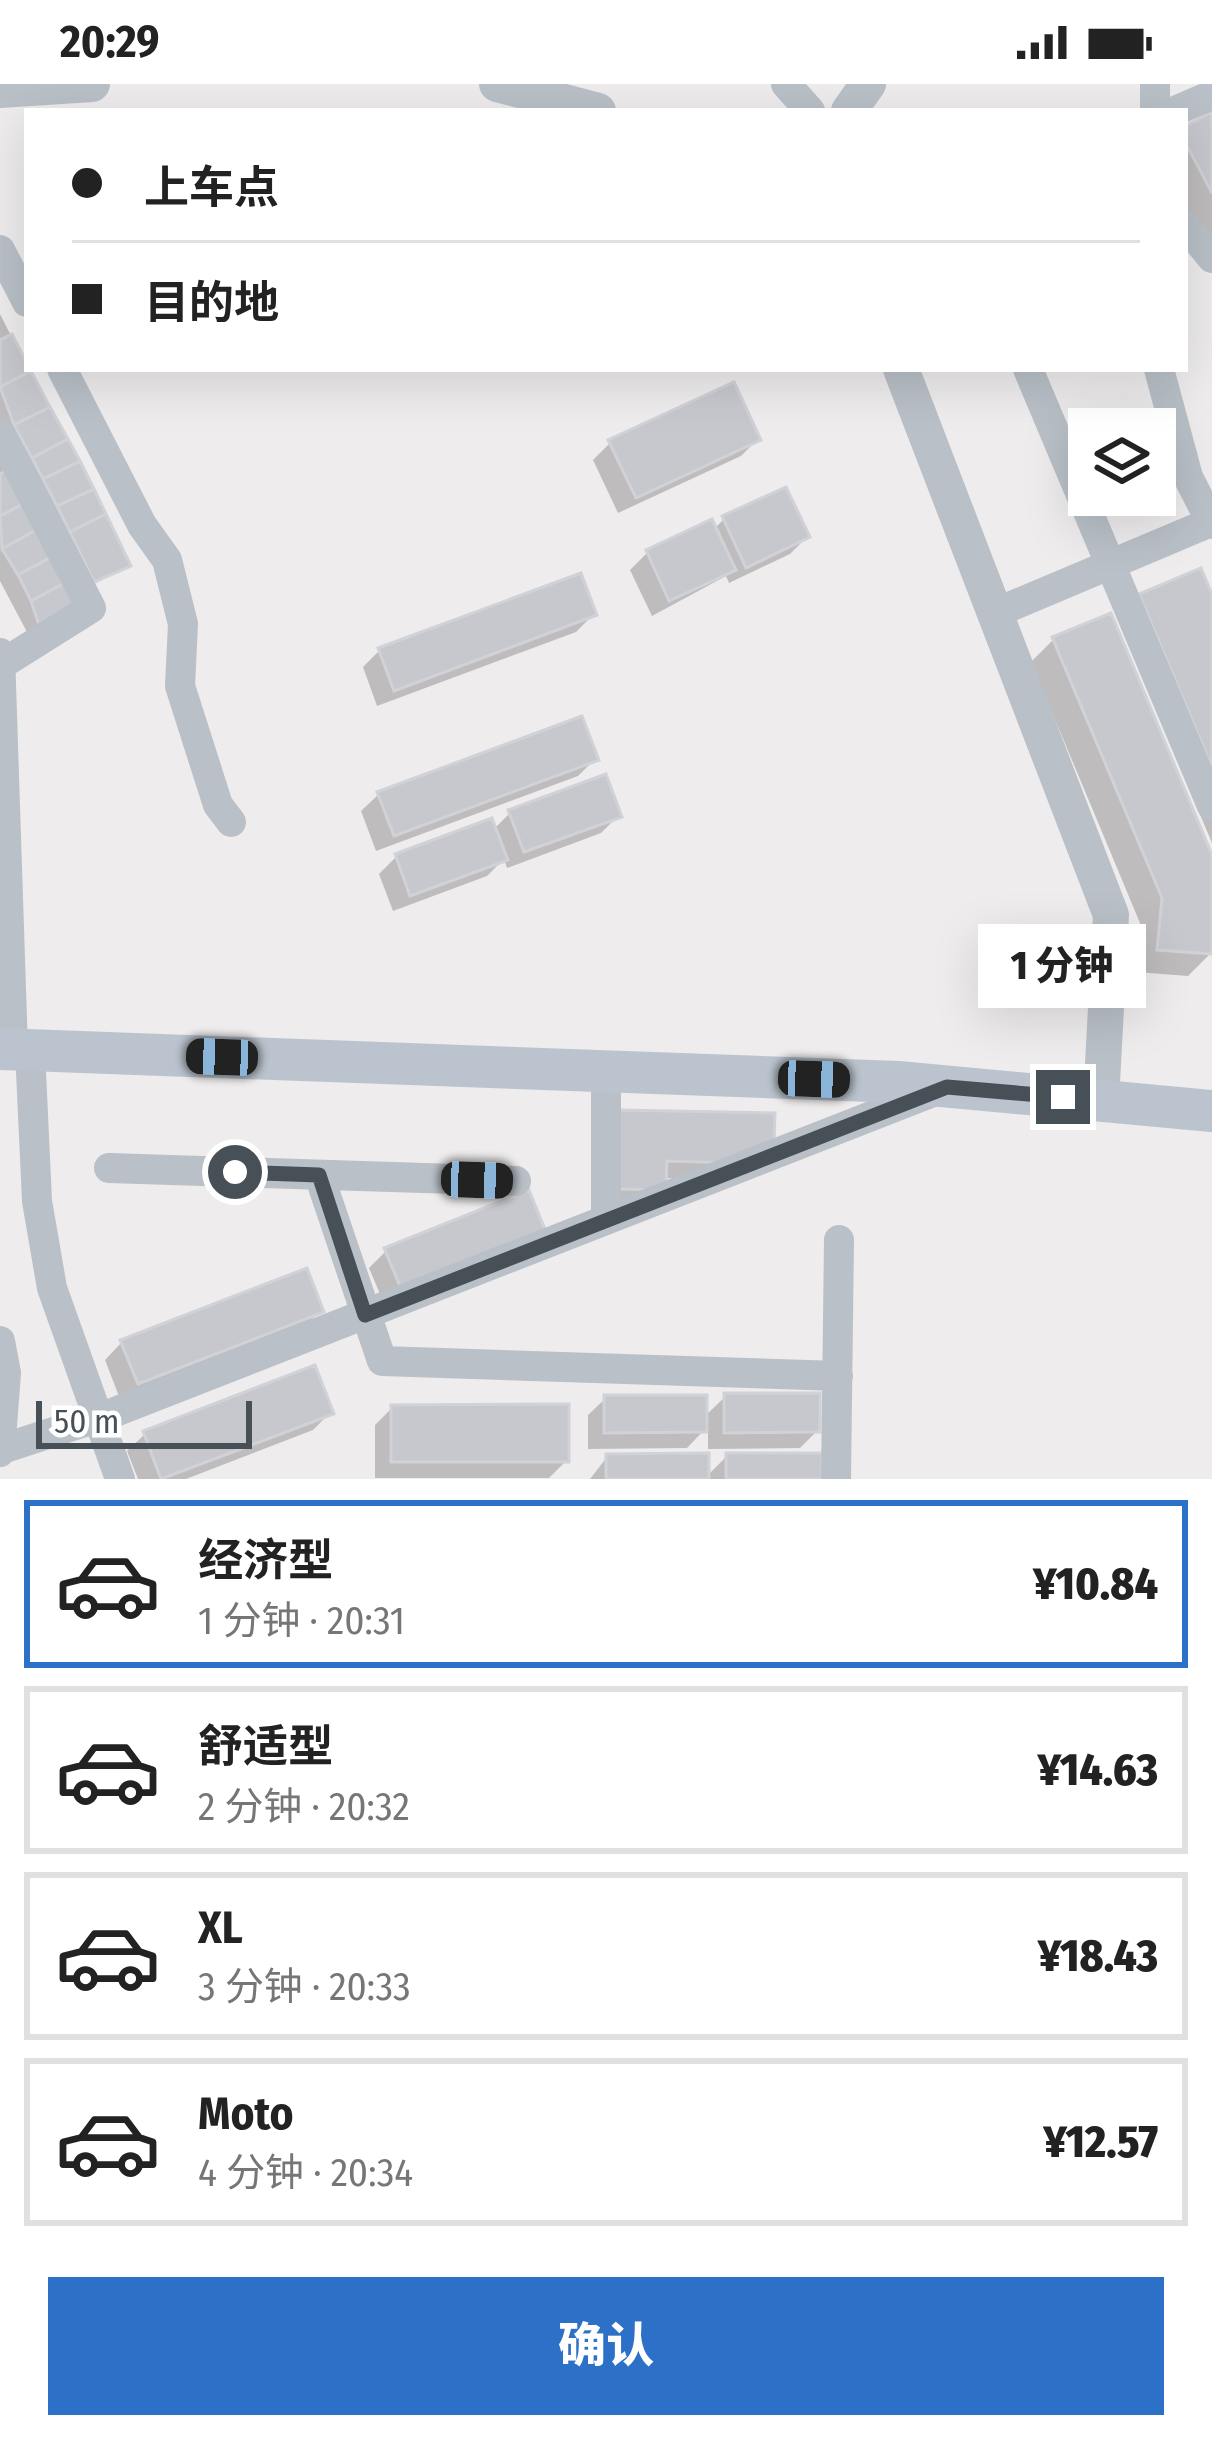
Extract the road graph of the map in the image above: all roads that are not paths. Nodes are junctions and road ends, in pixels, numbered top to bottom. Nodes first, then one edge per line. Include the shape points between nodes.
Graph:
1 (92, 84) edge
2 (497, 84) edge
3 (786, 84) edge
4 (0, 90) edge
5 (1212, 95) edge
6 (587, 108) edge
7 (808, 108) edge
8 (1182, 108) edge
9 (1188, 229) edge
10 (0, 250) edge
11 (1212, 259) edge
12 (24, 296) edge
13 (64, 372) edge
14 (902, 372) edge
15 (1029, 372) edge
16 (1160, 372) edge
17 (0, 433) edge
18 (1211, 523) edge
19 (1108, 565) junction
20 (995, 613) junction
21 (1, 658) edge
22 (1212, 806) edge
23 (231, 822) dead end
24 (14, 1050) edge
25 (606, 1071) junction
26 (947, 1087) junction
27 (1101, 1101) junction
28 (1212, 1111) edge
29 (110, 1168) dead end
30 (319, 1175) junction
31 (516, 1181) dead end
32 (606, 1220) junction
33 (839, 1240) dead end
34 (365, 1315) junction
35 (0, 1341) edge
36 (838, 1376) junction
37 (97, 1418) junction
38 (1, 1450) edge
39 (120, 1479) edge
40 (836, 1479) edge

1 - 4 street
2 - 6 street
3 - 7 street
5 - 8 street
9 - 11 street
10 - 12 street
13 - 23 street via 167,560 183,624 180,686 218,805
14 - 20 street
15 - 19 street
16 - 18 street via 1188,477
17 - 21 street via 91,608
18 - 19 street
19 - 20 street
19 - 22 street
20 - 27 street via 1111,915
21 - 24 street
24 - 25 main road
24 - 37 street via 52,1288
25 - 26 main road
25 - 32 street
26 - 27 main road
26 - 32 street
27 - 28 main road
29 - 30 street
30 - 31 street
30 - 34 street
32 - 34 street
33 - 36 street
34 - 36 street via 382,1361
34 - 37 street
35 - 38 street
36 - 40 street
37 - 38 street
37 - 39 street

